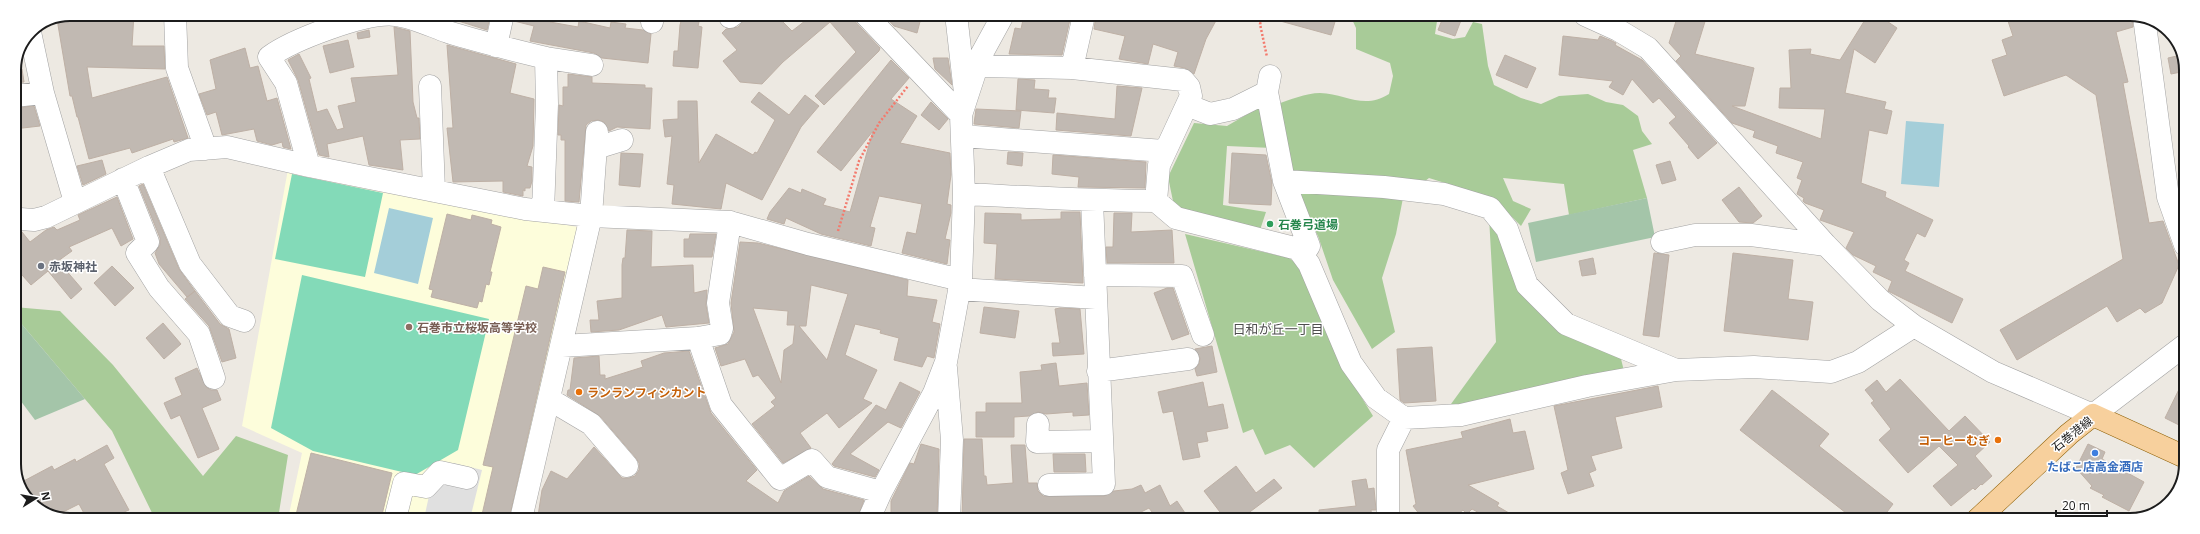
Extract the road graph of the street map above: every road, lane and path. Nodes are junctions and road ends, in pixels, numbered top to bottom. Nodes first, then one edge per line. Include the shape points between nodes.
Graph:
1 (175, 21) edge
2 (340, 21) edge
3 (415, 21) edge
4 (501, 21) edge
5 (872, 21) edge
6 (956, 21) edge
7 (999, 21) edge
8 (1083, 21) edge
9 (1261, 21) edge
10 (1598, 21) edge
11 (322, 23) edge
12 (2145, 24) edge
13 (32, 40) edge
14 (496, 46) junction
15 (546, 58) junction
16 (592, 65) dead end
17 (977, 66) junction
18 (1072, 68) junction
19 (919, 71) junction
20 (1269, 84) junction
21 (430, 86) dead end
22 (43, 93) junction
23 (21, 95) edge
24 (1187, 105) junction
25 (963, 117) junction
26 (622, 140) dead end
27 (206, 149) junction
28 (1164, 152) junction
29 (309, 166) junction
30 (149, 167) junction
31 (123, 179) junction
32 (1284, 181) junction
33 (434, 191) junction
34 (964, 194) junction
35 (1156, 201) junction
36 (76, 202) junction
37 (1092, 202) junction
38 (543, 211) junction
39 (591, 216) junction
40 (21, 219) edge
41 (730, 222) junction
42 (2179, 228) edge
43 (1662, 242) dead end
44 (1826, 245) junction
45 (833, 250) junction
46 (1303, 255) junction
47 (1095, 275) junction
48 (960, 285) junction
49 (1096, 298) junction
50 (244, 321) dead end
51 (1914, 326) junction
52 (1203, 335) dead end
53 (698, 338) junction
54 (562, 346) junction
55 (2179, 350) edge
56 (1188, 359) dead end
57 (946, 362) junction
58 (1676, 370) junction
59 (1098, 371) junction
60 (214, 378) dead end
61 (549, 399) junction
62 (2093, 415) junction
63 (1404, 418) junction
64 (1038, 424) dead end
65 (1100, 441) junction
66 (2179, 454) edge
67 (627, 466) dead end
68 (467, 478) dead end
69 (1049, 485) dead end
70 (880, 492) junction
71 (396, 513) edge
72 (522, 513) edge
73 (871, 513) edge
74 (949, 513) edge
75 (1388, 513) edge
76 (1986, 513) edge

1 - 27 street via 177,68
2 - 11 street
3 - 14 street
4 - 14 street
5 - 19 street
6 - 25 street
7 - 17 street
8 - 18 street
9 - 20 path
10 - 44 street via 1648,48
11 - 29 street via 269,57 286,83
12 - 42 street via 2168,198
13 - 22 street
14 - 15 street
15 - 16 street
15 - 38 street
17 - 18 street
17 - 25 street
18 - 24 street via 1183,80 1189,87 1191,96
19 - 25 street
19 - 45 path via 879,123 859,161
20 - 24 street via 1233,109 1210,114
20 - 32 street
21 - 33 street
22 - 23 street
22 - 36 street
24 - 28 street
25 - 28 street
25 - 34 street
26 - 39 street via 596,140
27 - 29 street via 227,147
27 - 30 street via 189,150
28 - 35 street via 1159,165
29 - 33 street
30 - 31 street
30 - 50 street via 190,264 230,316
31 - 36 street
31 - 60 street via 148,242 136,253 159,288 199,334
32 - 46 street via 1309,246
32 - 58 street via 1384,187 1444,194 1490,208 1506,229 1527,285 1566,324
33 - 38 street via 525,210
34 - 37 street via 1068,198
34 - 48 street
35 - 37 street
35 - 46 street via 1176,218 1298,249
36 - 40 street via 46,217
37 - 47 street
38 - 39 street
39 - 41 street
39 - 54 street
41 - 45 street
41 - 53 street via 718,303 722,328 720,334
43 - 44 street via 1694,235 1751,235
44 - 51 street via 1880,300
45 - 48 street
46 - 63 street via 1351,363 1376,398
47 - 49 street
47 - 52 street via 1182,276
48 - 49 street
48 - 57 street
49 - 59 street
51 - 58 street via 1858,362 1831,372 1754,367
51 - 62 street via 1993,372
53 - 54 street
53 - 70 street via 721,405 780,480 812,460 827,477
54 - 61 street
55 - 62 street
56 - 59 street
57 - 70 street via 934,393
57 - 74 street via 952,440
58 - 63 street via 1587,386 1461,415
59 - 65 street
61 - 67 street via 591,424
61 - 72 street
62 - 66 main road, 石巻港線
62 - 76 main road, 石巻港線 via 2069,434
63 - 75 street via 1388,450
64 - 65 street via 1037,442
65 - 69 street via 1104,484
68 - 71 street via 440,472 426,487 404,483
70 - 73 street

